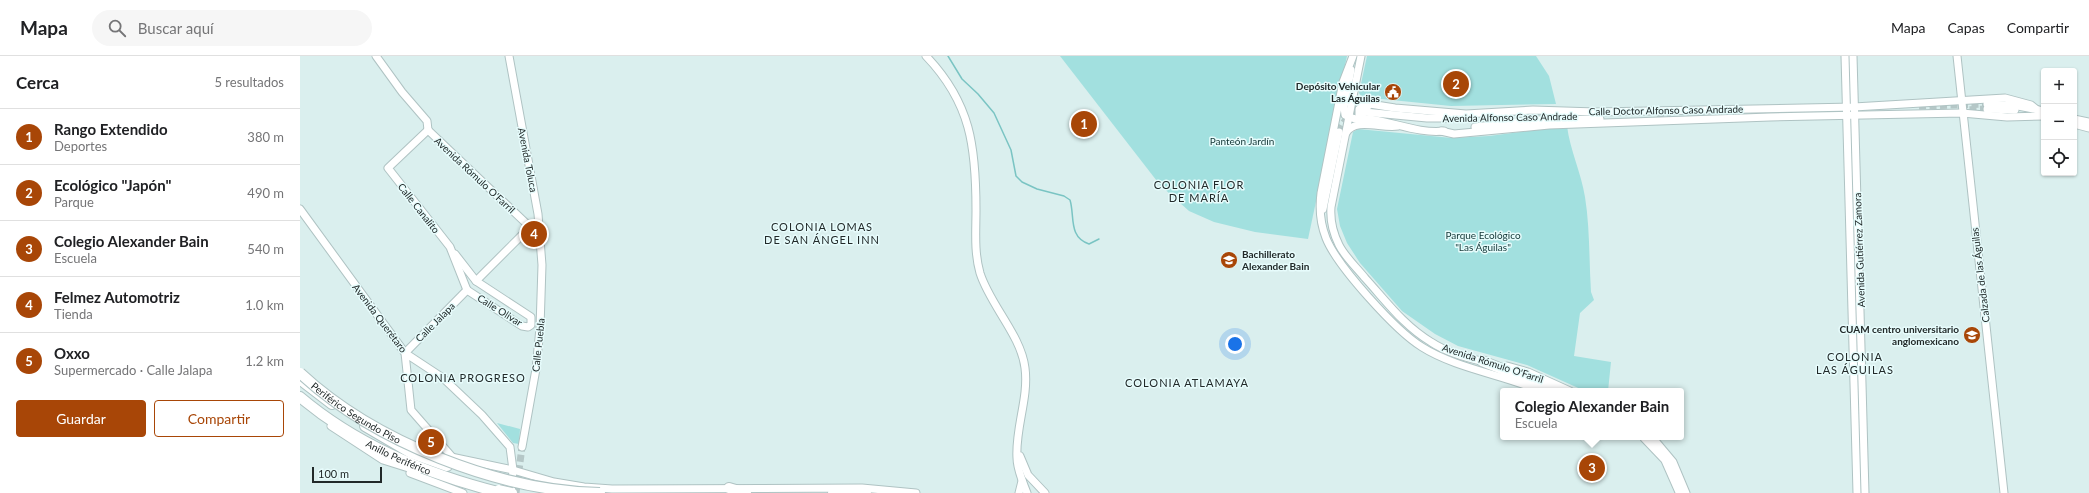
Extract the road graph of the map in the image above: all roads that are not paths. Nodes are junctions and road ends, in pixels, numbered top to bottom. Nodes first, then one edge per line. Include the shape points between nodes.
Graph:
1 (376, 56) edge
2 (509, 56) edge
3 (926, 56) edge
4 (1361, 56) edge
5 (1845, 56) edge
6 (1853, 56) edge
7 (1957, 56) edge
8 (1353, 57) edge
9 (1352, 95) junction
10 (1961, 102) junction
11 (1850, 107) junction
12 (1367, 108) junction
13 (2036, 108) junction
14 (2041, 110) edge
15 (1962, 112) junction
16 (1495, 114) junction
17 (1480, 115) joint
18 (1850, 115) junction
19 (2041, 115) edge
20 (2041, 116) edge
21 (1348, 117) junction
22 (1368, 119) junction
23 (2077, 119) edge
24 (2089, 122) edge
25 (1402, 125) junction
26 (2077, 125) edge
27 (2089, 128) edge
28 (428, 130) junction
29 (1441, 131) junction
30 (1342, 134) junction
31 (300, 209) edge
32 (530, 227) junction
33 (540, 229) junction
34 (1324, 229) junction
35 (450, 247) junction
36 (542, 265) joint
37 (476, 281) junction
38 (467, 290) junction
39 (405, 353) junction
40 (1482, 361) junction
41 (300, 368) edge
42 (300, 373) edge
43 (300, 379) edge
44 (1532, 388) edge
45 (1550, 388) edge
46 (1563, 388) edge
47 (300, 392) edge
48 (300, 398) edge
49 (300, 403) edge
50 (1640, 440) edge
51 (1648, 440) edge
52 (1655, 440) edge
53 (522, 447) tunnel mouth
54 (1018, 449) junction
55 (453, 458) junction
56 (383, 460) junction
57 (501, 467) junction
58 (513, 470) junction
59 (1022, 481) junction
60 (729, 488) junction
61 (499, 490) edge
62 (462, 493) edge
63 (511, 493) edge
64 (554, 493) edge
65 (600, 493) edge
66 (746, 493) edge
67 (832, 493) edge
68 (866, 493) edge
69 (916, 493) edge
70 (1019, 493) edge
71 (1027, 493) edge
72 (1045, 493) edge
73 (1676, 493) edge
74 (1681, 493) edge
75 (1686, 493) edge
76 (1856, 493) edge
77 (1865, 493) edge
78 (2004, 493) edge

1 - 28 main road, Avenida Rómulo O'Farril via 427,121
2 - 33 main road, Avenida Toluca
3 - 54 main road via 943,75 966,120 975,154 977,259 987,290 1019,348 1025,366 1026,384
4 - 9 main road, Avenida Rómulo O'Farril
5 - 11 main road, Avenida Gutiérrez Zamora
6 - 11 main road, Avenida Gutiérrez Zamora
7 - 10 main road, Calzada de las Águilas
8 - 21 main road via 1344,107 1345,115
8 - 34 main road, Avenida Rómulo O'Farril via 1343,82 1321,193 1320,217
9 - 12 main road via 1356,102
9 - 21 main road, Avenida Rómulo O'Farril
10 - 11 main road, Calle Doctor Alfonso Caso Andrade
10 - 13 main road, Calle Doctor Alfonso Caso Andrade via 2005,98 2025,102
10 - 15 main road, Calzada de las Águilas
11 - 16 main road, Calle Doctor Alfonso Caso Andrade via 1596,112 1533,110
11 - 18 main road, Avenida Gutiérrez Zamora
12 - 17 main road, Avenida Alfonso Caso Andrade via 1438,118
12 - 22 main road via 1360,108 1358,111 1361,117
13 - 14 main road
13 - 19 main road via 1987,107
15 - 18 main road, Calle Doctor Alfonso Caso Andrade
15 - 20 main road, Calle Doctor Alfonso Caso Andrade via 2007,117
15 - 78 main road, Calzada de las Águilas
16 - 17 main road, Calle Doctor Alfonso Caso Andrade
16 - 29 main road, Avenida Alfonso Caso Andrade via 1657,116 1533,120
18 - 29 main road, Calle Doctor Alfonso Caso Andrade via 1550,125 1454,134
18 - 76 main road, Avenida Gutiérrez Zamora
18 - 77 main road, Avenida Gutiérrez Zamora
21 - 22 main road, Avenida Alfonso Caso Andrade
21 - 30 main road, Avenida Rómulo O'Farril
22 - 25 main road, Avenida Alfonso Caso Andrade
23 - 24 main road
25 - 29 main road, Avenida Alfonso Caso Andrade
25 - 30 main road via 1354,125
26 - 27 main road
28 - 32 main road, Avenida Rómulo O'Farril
28 - 35 main road, Calle Canalito via 388,168
30 - 34 main road via 1323,213
30 - 40 main road, Avenida Rómulo O'Farril via 1330,215 1340,247 1402,320 1422,337 1444,349
31 - 39 main road, Avenida Querétaro
32 - 33 main road
32 - 37 main road
33 - 36 main road, Avenida Toluca
34 - 44 main road, Avenida Rómulo O'Farril via 1333,253 1346,269 1390,320 1422,347 1456,362
35 - 37 main road, Calle Canalito
35 - 38 main road, Calle Canalito
36 - 53 main road, Calle Puebla via 536,369
37 - 38 main road, Calle Olivar via 531,317 531,325 522,326
38 - 39 main road, Calle Jalapa
39 - 55 main road via 411,410
39 - 58 main road, Avenida Querétaro via 436,372 482,415 510,447
40 - 45 highway
40 - 46 main road, Avenida Rómulo O'Farril via 1528,372
41 - 55 main road via 335,398 392,433
42 - 65 highway, Periférico Segundo Piso, bridge via 317,389 374,427 454,464 561,490
43 - 61 highway, Anillo Periférico via 319,396 411,453 451,467
47 - 61 highway, Anillo Periférico via 365,438 405,460
48 - 61 highway, Periférico Segundo Piso via 385,452 420,467
49 - 56 main road via 344,436
50 - 73 main road via 1658,456 1669,474
51 - 74 highway via 1666,459
52 - 75 main road via 1674,462
54 - 59 main road via 1017,459
54 - 72 main road via 1028,475
55 - 57 main road
56 - 61 main road via 452,483
56 - 62 main road
57 - 58 main road
57 - 61 main road via 507,481
58 - 60 main road via 554,482 584,487
58 - 63 main road
59 - 70 main road
59 - 71 main road
60 - 66 highway
60 - 69 main road via 862,488
61 - 63 highway, Anillo Periférico, bridge
61 - 64 highway, Anillo Periférico via 526,488
67 - 68 highway

